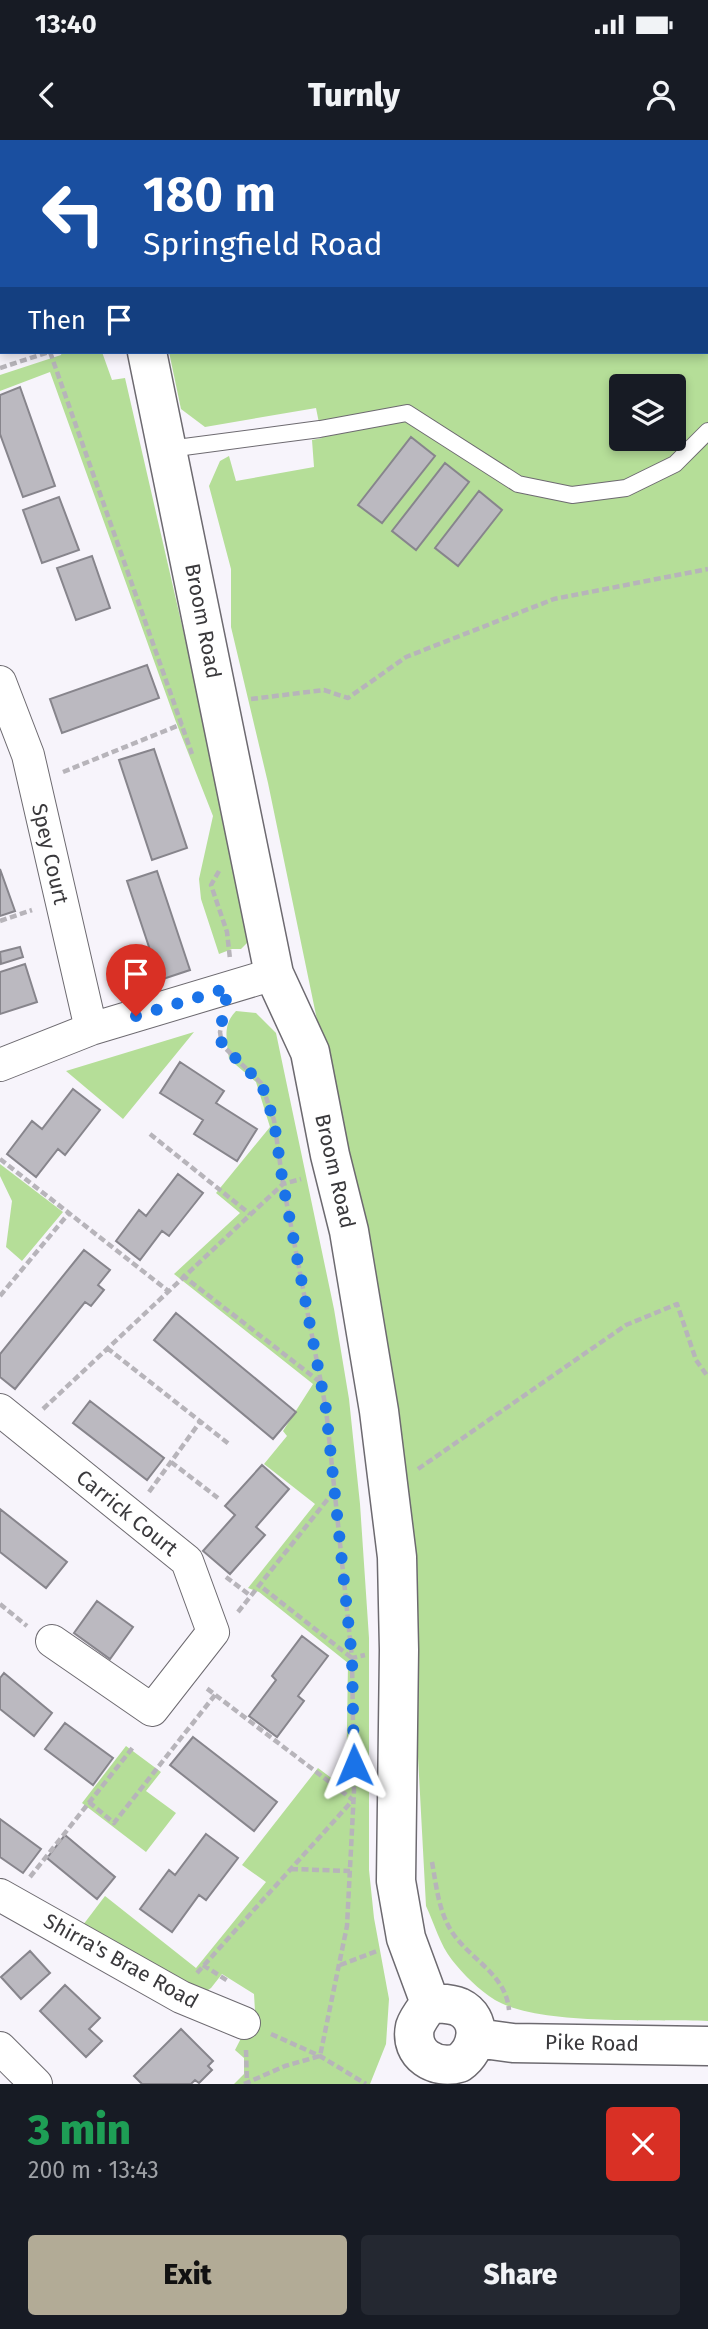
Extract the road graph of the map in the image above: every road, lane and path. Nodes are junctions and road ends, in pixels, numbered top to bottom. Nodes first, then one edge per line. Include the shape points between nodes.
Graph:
1 (44, 354) edge
2 (51, 354) edge
3 (147, 354) edge
4 (0, 369) edge
5 (708, 431) edge
6 (169, 449) junction
7 (708, 569) edge
8 (0, 682) edge
9 (219, 703) junction
10 (182, 724) junction
11 (195, 764) dead end
12 (34, 784) junction
13 (221, 863) dead end
14 (274, 974) junction
15 (228, 988) junction
16 (91, 1029) junction
17 (0, 1065) edge
18 (150, 1134) dead end
19 (0, 1159) edge
20 (307, 1178) dead end
21 (283, 1184) junction
22 (69, 1213) junction
23 (250, 1214) junction
24 (183, 1275) junction
25 (167, 1290) junction
26 (0, 1296) edge
27 (107, 1348) junction
28 (708, 1377) edge
29 (321, 1383) junction
30 (8, 1416) edge
31 (200, 1422) junction
32 (229, 1444) dead end
33 (171, 1462) junction
34 (335, 1489) junction
35 (388, 1489) junction
36 (218, 1498) dead end
37 (131, 1516) junction
38 (260, 1585) junction
39 (235, 1616) dead end
40 (52, 1641) dead end
41 (399, 1650) junction
42 (352, 1658) junction
43 (182, 1670) junction
44 (215, 1695) junction
45 (134, 1746) dead end
46 (353, 1800) junction
47 (89, 1802) junction
48 (430, 1850) dead end
49 (290, 1869) junction
50 (350, 1871) junction
51 (6, 1898) edge
52 (181, 1997) junction
53 (508, 1999) dead end
54 (430, 2003) junction
55 (244, 2023) joint
56 (477, 2038) junction
57 (708, 2046) edge
58 (0, 2048) edge
59 (320, 2056) junction
60 (421, 2072) edge
61 (32, 2083) edge
62 (244, 2084) edge
63 (366, 2084) edge

1 - 4 path
2 - 10 path
3 - 6 street, Broom Road
5 - 6 lane via 675,464 626,488 572,495 518,484 407,413
6 - 9 street, Broom Road
7 - 9 path via 554,599 406,657 348,698 324,690
8 - 12 street, Spey Court
9 - 14 street, Broom Road
10 - 11 path
10 - 12 path
12 - 16 street, Spey Court
13 - 15 path via 211,885 227,932
14 - 15 street
14 - 35 street, Broom Road via 310,1052 349,1231
15 - 16 street
15 - 21 path via 222,1045 261,1083 274,1121
16 - 17 street
18 - 23 path
19 - 22 path
20 - 21 path
21 - 23 path
21 - 29 path
22 - 25 path
22 - 26 path
23 - 24 path
24 - 25 path
24 - 29 path
25 - 27 path
27 - 30 path via 33,1418
27 - 31 path
28 - 35 path via 696,1360 677,1304 626,1325
29 - 34 path
30 - 37 street, Carrick Court
31 - 32 path
31 - 33 path
33 - 36 path
33 - 37 path
34 - 38 path
34 - 42 path
35 - 41 street, Broom Road via 397,1557
37 - 43 street, Carrick Court via 187,1561 213,1632
38 - 39 path
38 - 42 path
40 - 43 street, Carrick Court via 152,1710
41 - 42 path
41 - 54 street, Broom Road via 397,1881 406,1938
42 - 46 path
43 - 44 path
44 - 46 path
44 - 47 path via 114,1823
45 - 47 path
46 - 49 path
46 - 50 path
47 - 51 path
48 - 53 path via 441,1911 457,1940 490,1969
49 - 50 path
49 - 52 path via 202,1965
50 - 59 path via 347,1926
51 - 52 street, Shirra's Brae Road
52 - 55 street, Shirra's Brae Road
54 - 56 street via 450,2004 467,2012
54 - 60 street via 418,2020 415,2038
55 - 59 path
56 - 57 street, Pike Road via 513,2043
56 - 60 street via 468,2057 459,2063
58 - 61 street
59 - 62 path
59 - 63 path

